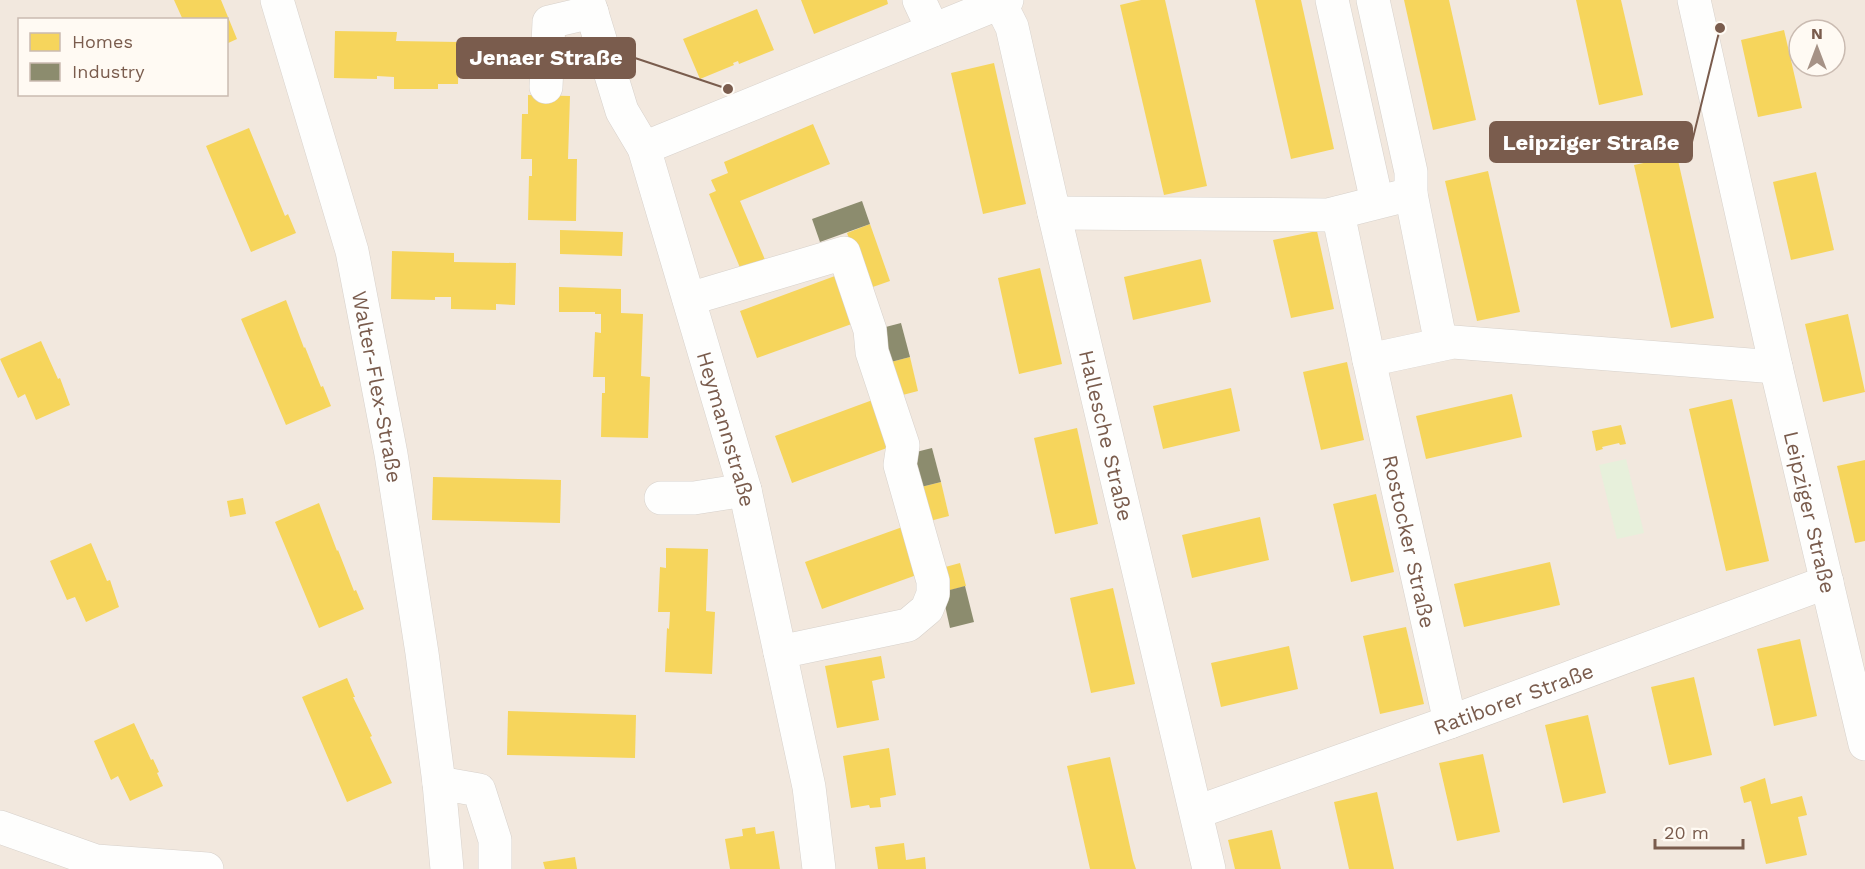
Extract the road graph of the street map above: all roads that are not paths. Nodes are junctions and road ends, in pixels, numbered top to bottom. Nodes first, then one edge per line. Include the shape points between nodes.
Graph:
1 (277, 0) edge
2 (919, 0) edge
3 (1332, 0) edge
4 (1373, 0) edge
5 (1694, 0) edge
6 (1003, 1) edge
7 (590, 6) edge
8 (933, 30) junction
9 (546, 87) dead end
10 (644, 148) junction
11 (1411, 194) junction
12 (1377, 202) junction
13 (1054, 213) junction
14 (1338, 213) junction
15 (689, 299) junction
16 (1441, 344) junction
17 (1369, 360) junction
18 (1776, 367) junction
19 (745, 490) junction
20 (661, 498) dead end
21 (1827, 582) junction
22 (780, 652) junction
23 (1450, 722) junction
24 (1865, 744) edge
25 (439, 783) junction
26 (1197, 812) junction
27 (0, 827) edge
28 (207, 869) edge
29 (447, 869) edge
30 (495, 869) edge
31 (819, 869) edge
32 (1209, 869) edge

1 - 25 street, Walter-Flex-Straße via 352,251 391,454
2 - 8 street
3 - 12 street
4 - 11 street via 1411,172
5 - 18 street, Leipziger Straße
6 - 8 street
6 - 13 street, Hallesche Straße
7 - 9 street via 549,22
7 - 10 street, Heymannstraße via 622,111
8 - 10 street
10 - 15 street, Heymannstraße
11 - 12 street
11 - 16 street
12 - 14 street
13 - 14 street
13 - 26 street, Hallesche Straße
14 - 17 street, Rostocker Straße
15 - 19 street, Heymannstraße
15 - 22 street via 844,253 903,445 900,465 933,581 927,609 908,625
16 - 17 street
16 - 18 street
17 - 23 street, Rostocker Straße
18 - 21 street, Leipziger Straße
19 - 20 street via 694,498
19 - 22 street, Heymannstraße
21 - 23 street, Ratiborer Straße
21 - 24 street, Leipziger Straße
22 - 31 street, Heymannstraße via 809,787
23 - 26 street, Ratiborer Straße
25 - 29 street, Walter-Flex-Straße
25 - 30 street via 478,790 495,840
26 - 32 street, Hallesche Straße
27 - 28 street via 96,861

